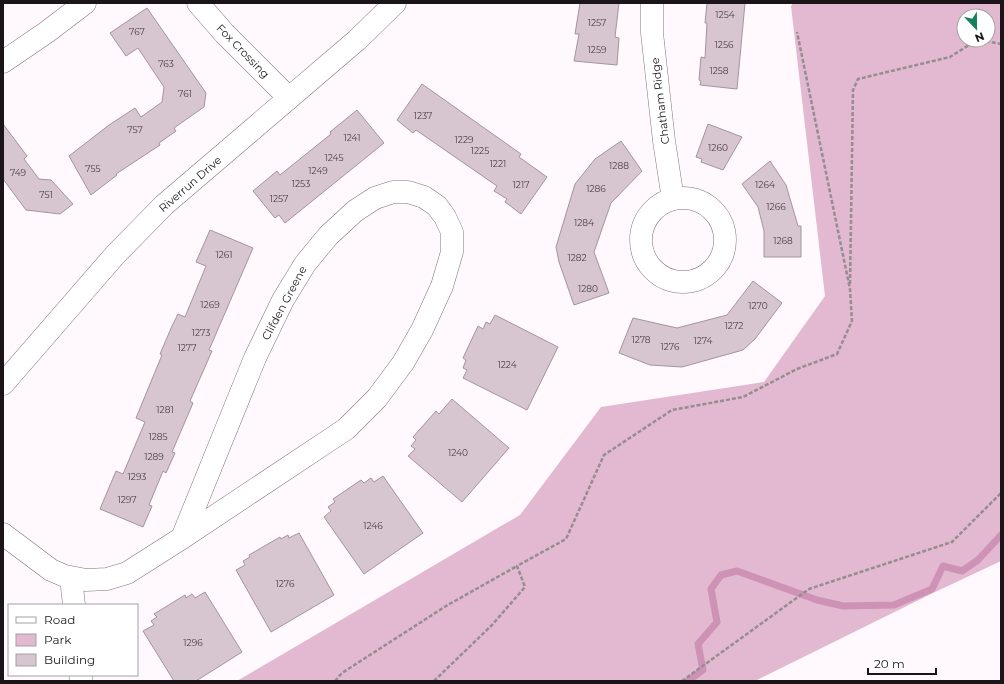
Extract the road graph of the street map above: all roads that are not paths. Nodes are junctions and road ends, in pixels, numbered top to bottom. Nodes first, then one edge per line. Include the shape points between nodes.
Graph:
1 (85, 3) edge
2 (198, 3) edge
3 (395, 3) edge
4 (652, 3) edge
5 (3, 62) edge
6 (289, 98) junction
7 (673, 199) dead end
8 (3, 384) edge
9 (3, 534) edge
10 (182, 538) junction
11 (71, 578) junction
12 (74, 604) edge

1 - 5 street
2 - 6 street, Fox Crossing
3 - 6 street, Riverrun Drive via 357,40
4 - 7 street, Chatham Ridge via 652,33
6 - 8 street, Riverrun Drive via 164,205 115,255
9 - 11 street, Clifden Greene via 51,570
10 - 10 street, Clifden Greene via 346,429 376,398 403,363 422,330 442,286 452,252 452,232 437,206 424,197 408,192 394,192 375,198 355,211 328,236 305,264 283,300 255,358
10 - 11 street, Clifden Greene via 127,573 107,579
11 - 12 street

